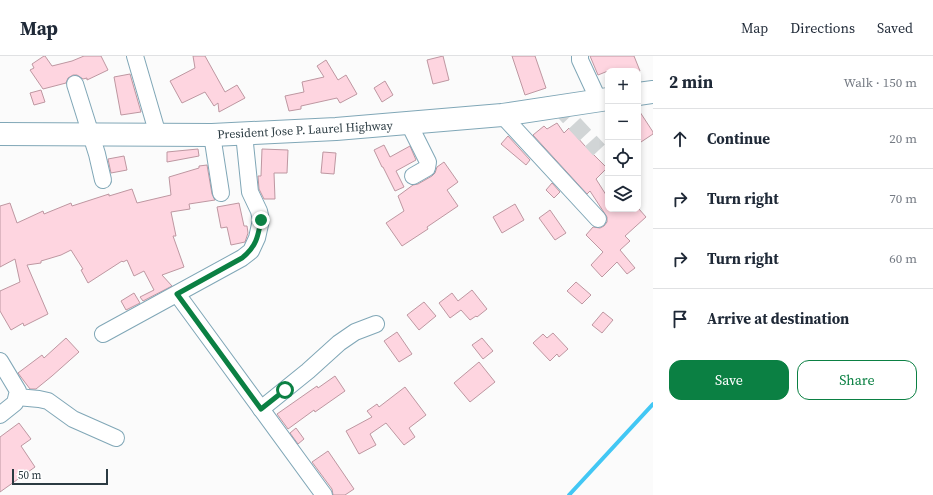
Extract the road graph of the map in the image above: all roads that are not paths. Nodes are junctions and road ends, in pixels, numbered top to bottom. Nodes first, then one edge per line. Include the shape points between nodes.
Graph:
1 (135, 56) edge
2 (580, 56) edge
3 (75, 84) dead end
4 (653, 92) edge
5 (641, 94) edge
6 (604, 100) edge
7 (502, 115) junction
8 (409, 124) junction
9 (0, 134) edge
10 (244, 134) junction
11 (91, 135) junction
12 (158, 135) junction
13 (212, 135) junction
14 (412, 176) dead end
15 (103, 180) dead end
16 (221, 193) dead end
17 (598, 219) dead end
18 (177, 294) junction
19 (376, 324) dead end
20 (103, 334) dead end
21 (0, 361) edge
22 (17, 397) junction
23 (261, 409) junction
24 (0, 415) edge
25 (116, 438) dead end
26 (324, 495) edge

1 - 12 street
2 - 6 street
3 - 11 street
4 - 5 highway
6 - 7 highway, President Jose P. Laurel Highway
7 - 8 highway, President Jose P. Laurel Highway
7 - 17 street
8 - 10 highway, President Jose P. Laurel Highway
8 - 14 street via 428,162 427,168
9 - 11 highway, President Jose P. Laurel Highway
10 - 13 highway, President Jose P. Laurel Highway
10 - 18 street via 250,192 261,220 258,238 251,250 242,258
11 - 12 highway, President Jose P. Laurel Highway
11 - 15 street
12 - 13 highway, President Jose P. Laurel Highway
13 - 16 street
18 - 20 street
18 - 23 street
19 - 23 street via 355,332 339,343
21 - 22 street via 18,391
22 - 24 street via 15,403
22 - 25 street via 48,401 73,419
23 - 26 street

